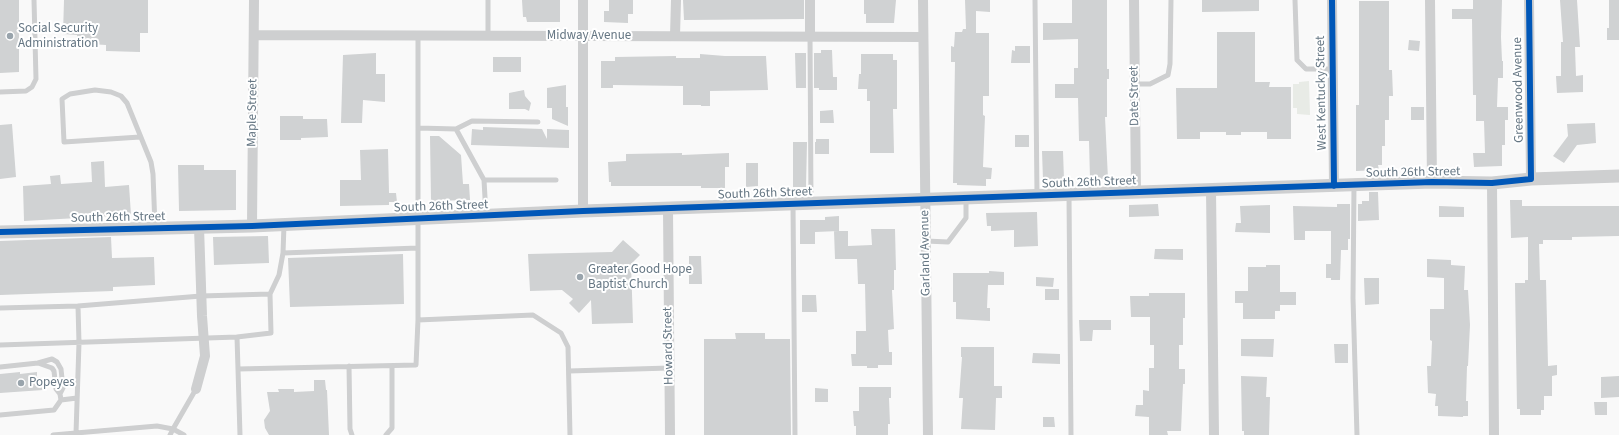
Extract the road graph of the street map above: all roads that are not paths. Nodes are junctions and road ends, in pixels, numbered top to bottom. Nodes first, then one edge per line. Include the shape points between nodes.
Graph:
1 (34, 0) edge
2 (254, 0) edge
3 (488, 0) edge
4 (583, 0) edge
5 (676, 0) edge
6 (810, 0) edge
7 (923, 0) edge
8 (1035, 0) edge
9 (1134, 0) edge
10 (1171, 0) edge
11 (1295, 0) edge
12 (1332, 0) edge
13 (1430, 0) edge
14 (1528, 0) edge
15 (254, 35) junction
16 (418, 36) junction
17 (488, 36) junction
18 (583, 36) junction
19 (675, 36) junction
20 (810, 36) junction
21 (924, 36) junction
22 (1333, 69) junction
23 (1135, 84) junction
24 (0, 92) edge
25 (538, 122) dead end
26 (418, 128) junction
27 (456, 129) junction
28 (140, 137) junction
29 (1619, 176) edge
30 (1531, 179) junction
31 (484, 180) junction
32 (556, 180) dead end
33 (1432, 182) junction
34 (1492, 183) junction
35 (1354, 185) junction
36 (1334, 186) junction
37 (1211, 190) junction
38 (1136, 192) junction
39 (1069, 195) junction
40 (1037, 196) junction
41 (966, 199) junction
42 (926, 200) junction
43 (793, 204) junction
44 (811, 204) junction
45 (668, 208) junction
46 (583, 212) junction
47 (486, 216) junction
48 (418, 219) junction
49 (284, 224) junction
50 (252, 226) junction
51 (199, 227) junction
52 (155, 228) junction
53 (0, 232) edge
54 (926, 241) junction
55 (418, 248) junction
56 (283, 253) junction
57 (270, 294) junction
58 (201, 296) junction
59 (78, 306) junction
60 (0, 308) edge
61 (418, 320) junction
62 (237, 336) junction
63 (204, 338) junction
64 (79, 343) junction
65 (0, 346) edge
66 (38, 363) junction
67 (349, 366) junction
68 (392, 366) junction
69 (0, 367) edge
70 (669, 368) junction
71 (238, 369) junction
72 (569, 371) junction
73 (196, 389) joint
74 (60, 397) junction
75 (77, 398) junction
76 (0, 415) edge
77 (173, 429) junction
78 (76, 434) edge
79 (53, 435) edge
80 (170, 435) edge
81 (184, 435) edge
82 (240, 435) edge
83 (352, 435) edge
84 (386, 435) edge
85 (570, 435) edge
86 (670, 435) edge
87 (796, 435) edge
88 (928, 435) edge
89 (1071, 435) edge
90 (1214, 435) edge
91 (1357, 435) edge
92 (1494, 435) edge

1 - 24 lane via 36,79 32,87 26,90
2 - 15 street, Maple Street
3 - 17 lane
4 - 18 street
5 - 19 street
6 - 20 street
7 - 21 street, Garland Avenue
8 - 40 lane
9 - 23 street, Date Street
10 - 23 lane via 1168,75 1150,84
11 - 22 lane via 1297,60 1306,69
12 - 22 street, West Kentucky Street
13 - 33 street
14 - 30 street, Greenwood Avenue
15 - 16 street, Midway Avenue
15 - 50 street, Maple Street
16 - 17 street, Midway Avenue
16 - 26 lane
17 - 18 street, Midway Avenue
18 - 19 street, Midway Avenue
18 - 46 street
19 - 20 street, Midway Avenue
20 - 21 street, Midway Avenue
20 - 44 lane
21 - 42 street, Garland Avenue
22 - 36 street, West Kentucky Street
23 - 38 street, Date Street
25 - 27 lane via 472,121
26 - 27 lane
26 - 48 lane
27 - 31 lane
28 - 28 lane via 127,103 121,96 95,90 70,94 62,99 64,142
28 - 52 lane via 153,174
29 - 30 street, South 26th Street
30 - 34 street, South 26th Street
31 - 32 lane
31 - 47 lane
33 - 34 street, South 26th Street
33 - 35 street, South 26th Street
34 - 92 street
35 - 36 street, South 26th Street
35 - 91 lane via 1353,298
36 - 37 street, South 26th Street
37 - 38 street, South 26th Street
37 - 90 street
38 - 39 street, South 26th Street
39 - 40 street, South 26th Street
39 - 89 lane
40 - 41 street, South 26th Street
41 - 42 street, South 26th Street
41 - 54 lane via 966,218 948,242
42 - 44 street, South 26th Street
42 - 54 street, Garland Avenue
43 - 44 street, South 26th Street
43 - 45 street, South 26th Street
43 - 87 lane
45 - 46 street, South 26th Street
45 - 70 street, Howard Street
46 - 47 street, South 26th Street
47 - 48 street, South 26th Street
48 - 49 street, South 26th Street
48 - 55 lane
49 - 50 street, South 26th Street
49 - 56 lane
50 - 51 street, South 26th Street
51 - 52 street, South 26th Street
51 - 58 street
52 - 53 street, South 26th Street
54 - 88 street, Garland Avenue
55 - 56 lane
55 - 61 lane
56 - 57 lane via 279,275
57 - 58 lane
57 - 62 lane via 271,333
58 - 59 lane
58 - 63 street
59 - 60 lane
59 - 64 lane
61 - 68 lane via 416,365
61 - 72 lane via 533,315 561,333 568,347
62 - 63 lane
62 - 71 lane
63 - 64 lane
63 - 73 street via 205,356
64 - 65 lane
64 - 75 lane
66 - 69 lane
66 - 74 lane via 54,371 56,389
66 - 74 lane via 52,359 57,362 61,369 63,388
67 - 68 lane
67 - 71 lane
67 - 83 lane
68 - 84 lane via 392,428
70 - 72 lane
70 - 86 street, Howard Street
71 - 82 lane
72 - 85 lane
73 - 77 lane
74 - 75 lane
74 - 76 lane via 54,410
75 - 78 lane
77 - 78 lane via 157,426
77 - 80 lane
77 - 81 lane
78 - 79 lane

